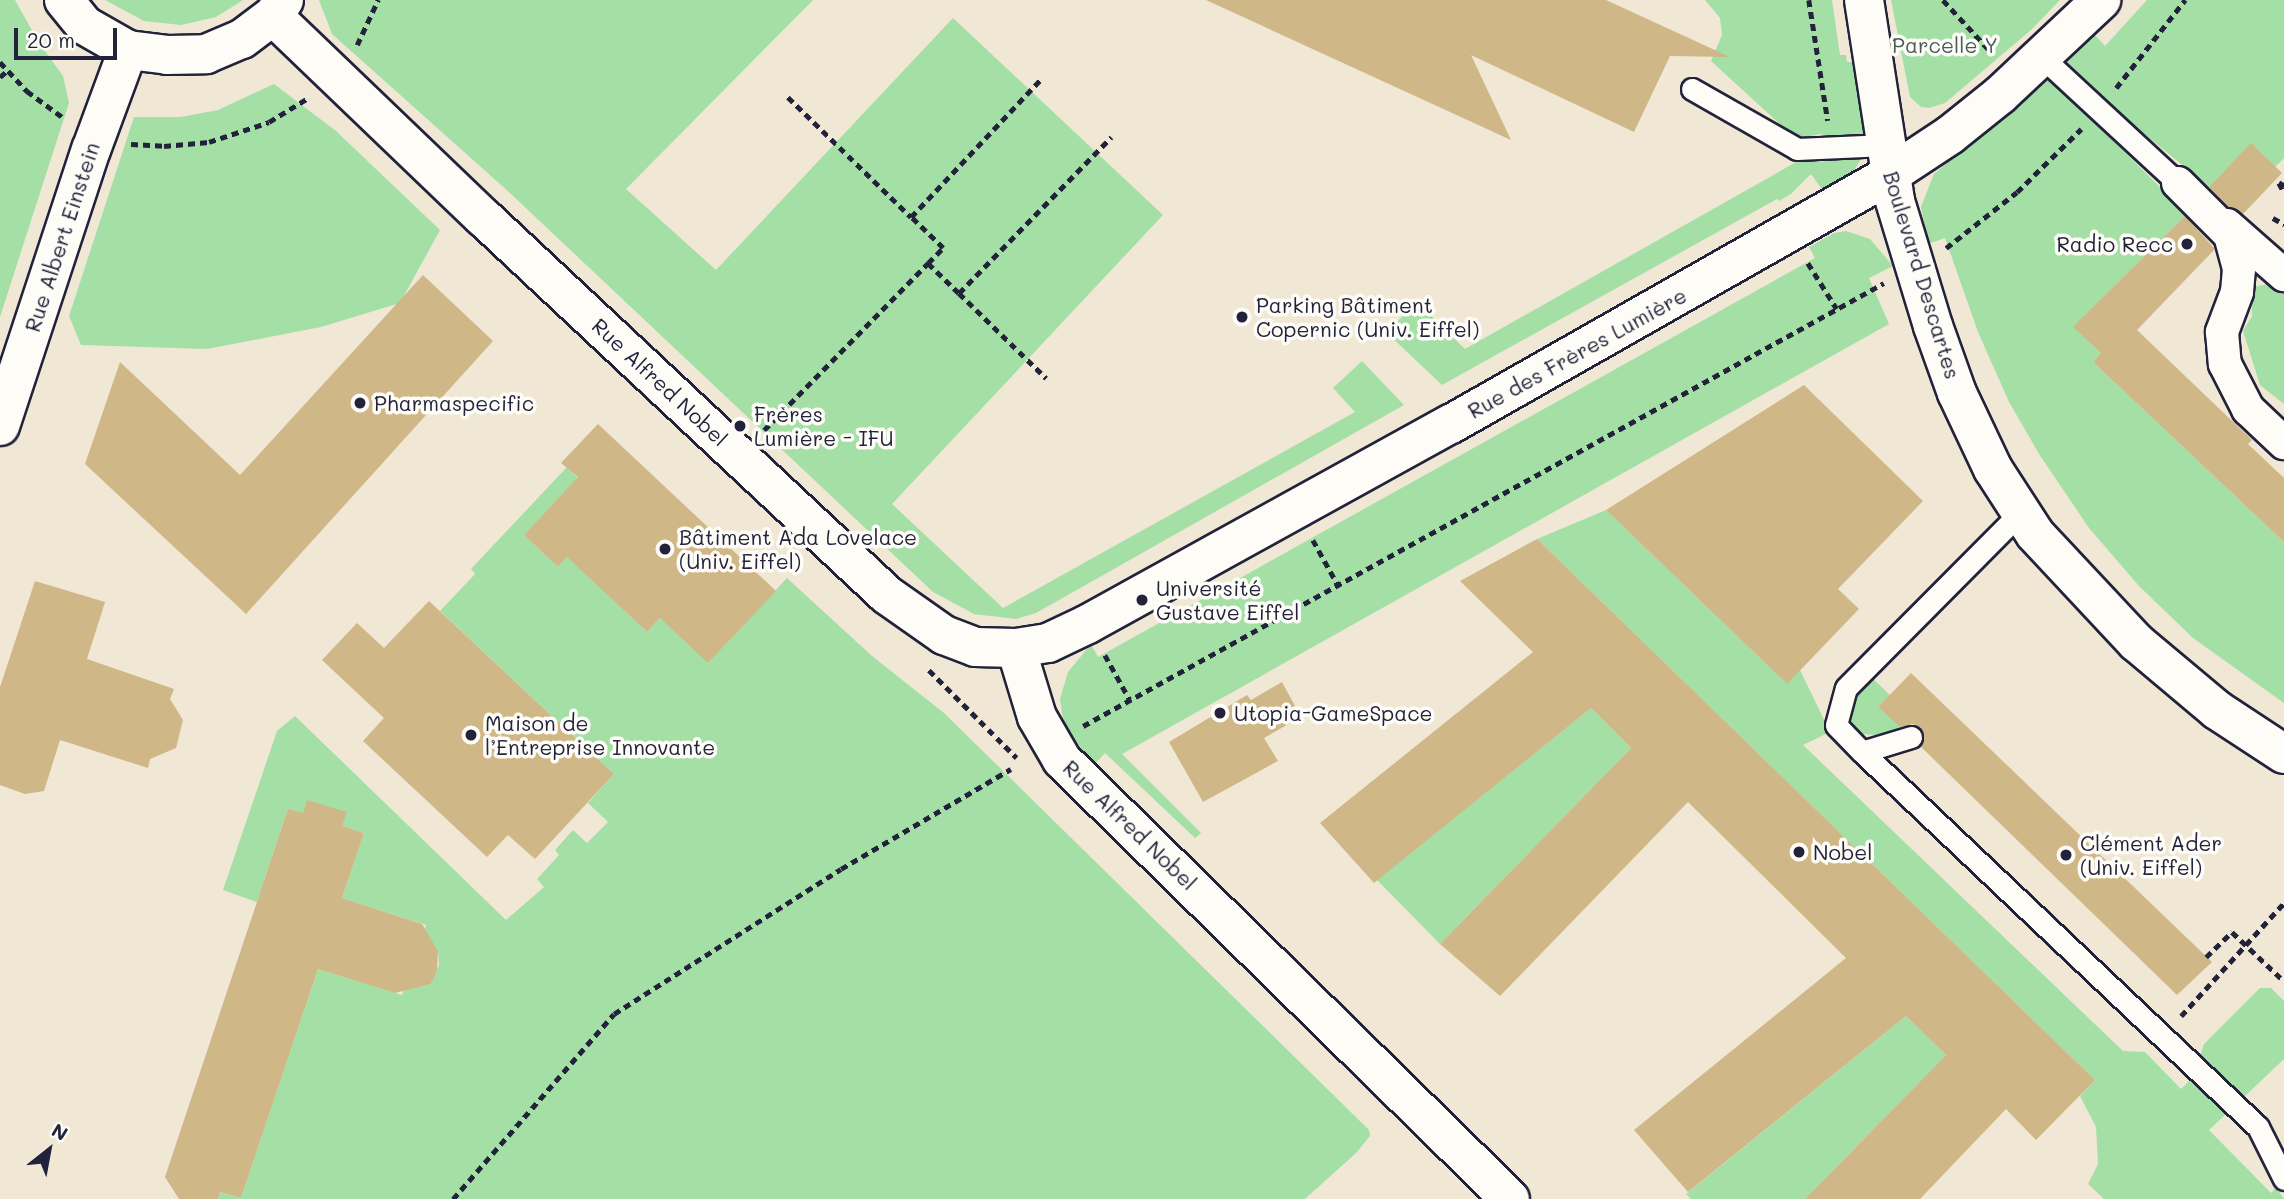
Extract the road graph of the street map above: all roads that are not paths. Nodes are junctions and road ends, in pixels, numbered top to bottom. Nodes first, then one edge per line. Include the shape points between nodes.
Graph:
1 (64, 0) edge
2 (1864, 0) edge
3 (2101, 0) edge
4 (279, 8) edge
5 (128, 50) junction
6 (2043, 58) junction
7 (1692, 89) dead end
8 (1889, 160) junction
9 (2178, 184) junction
10 (2284, 275) edge
11 (0, 426) edge
12 (2284, 443) edge
13 (2021, 512) junction
14 (1016, 648) junction
15 (1911, 737) dead end
16 (1862, 752) junction
17 (2284, 754) edge
18 (2284, 1179) edge
19 (1510, 1199) edge

1 - 5 street via 84,25
2 - 8 street, Boulevard Descartes
3 - 6 street, Rue des Frères Lumière
4 - 5 street via 242,40 206,54
4 - 14 street, Rue Alfred Nobel via 393,133 914,617 975,647
5 - 11 street, Rue Albert Einstein
6 - 8 street, Rue des Frères Lumière via 1950,135
6 - 9 lane
7 - 8 lane via 1797,149 1829,148
8 - 13 street, Boulevard Descartes via 1895,201 1933,327 1993,468
8 - 14 street, Rue des Frères Lumière via 1295,509 1088,624 1048,643
9 - 10 street
9 - 12 street via 2230,235 2239,269 2237,292 2222,332 2225,364 2248,409
13 - 16 lane via 1846,688 1836,725
13 - 17 street, Boulevard Descartes via 2035,534 2136,642 2217,710
14 - 19 street, Rue Alfred Nobel via 1037,717 1062,760
15 - 16 lane
16 - 18 lane via 2258,1127

